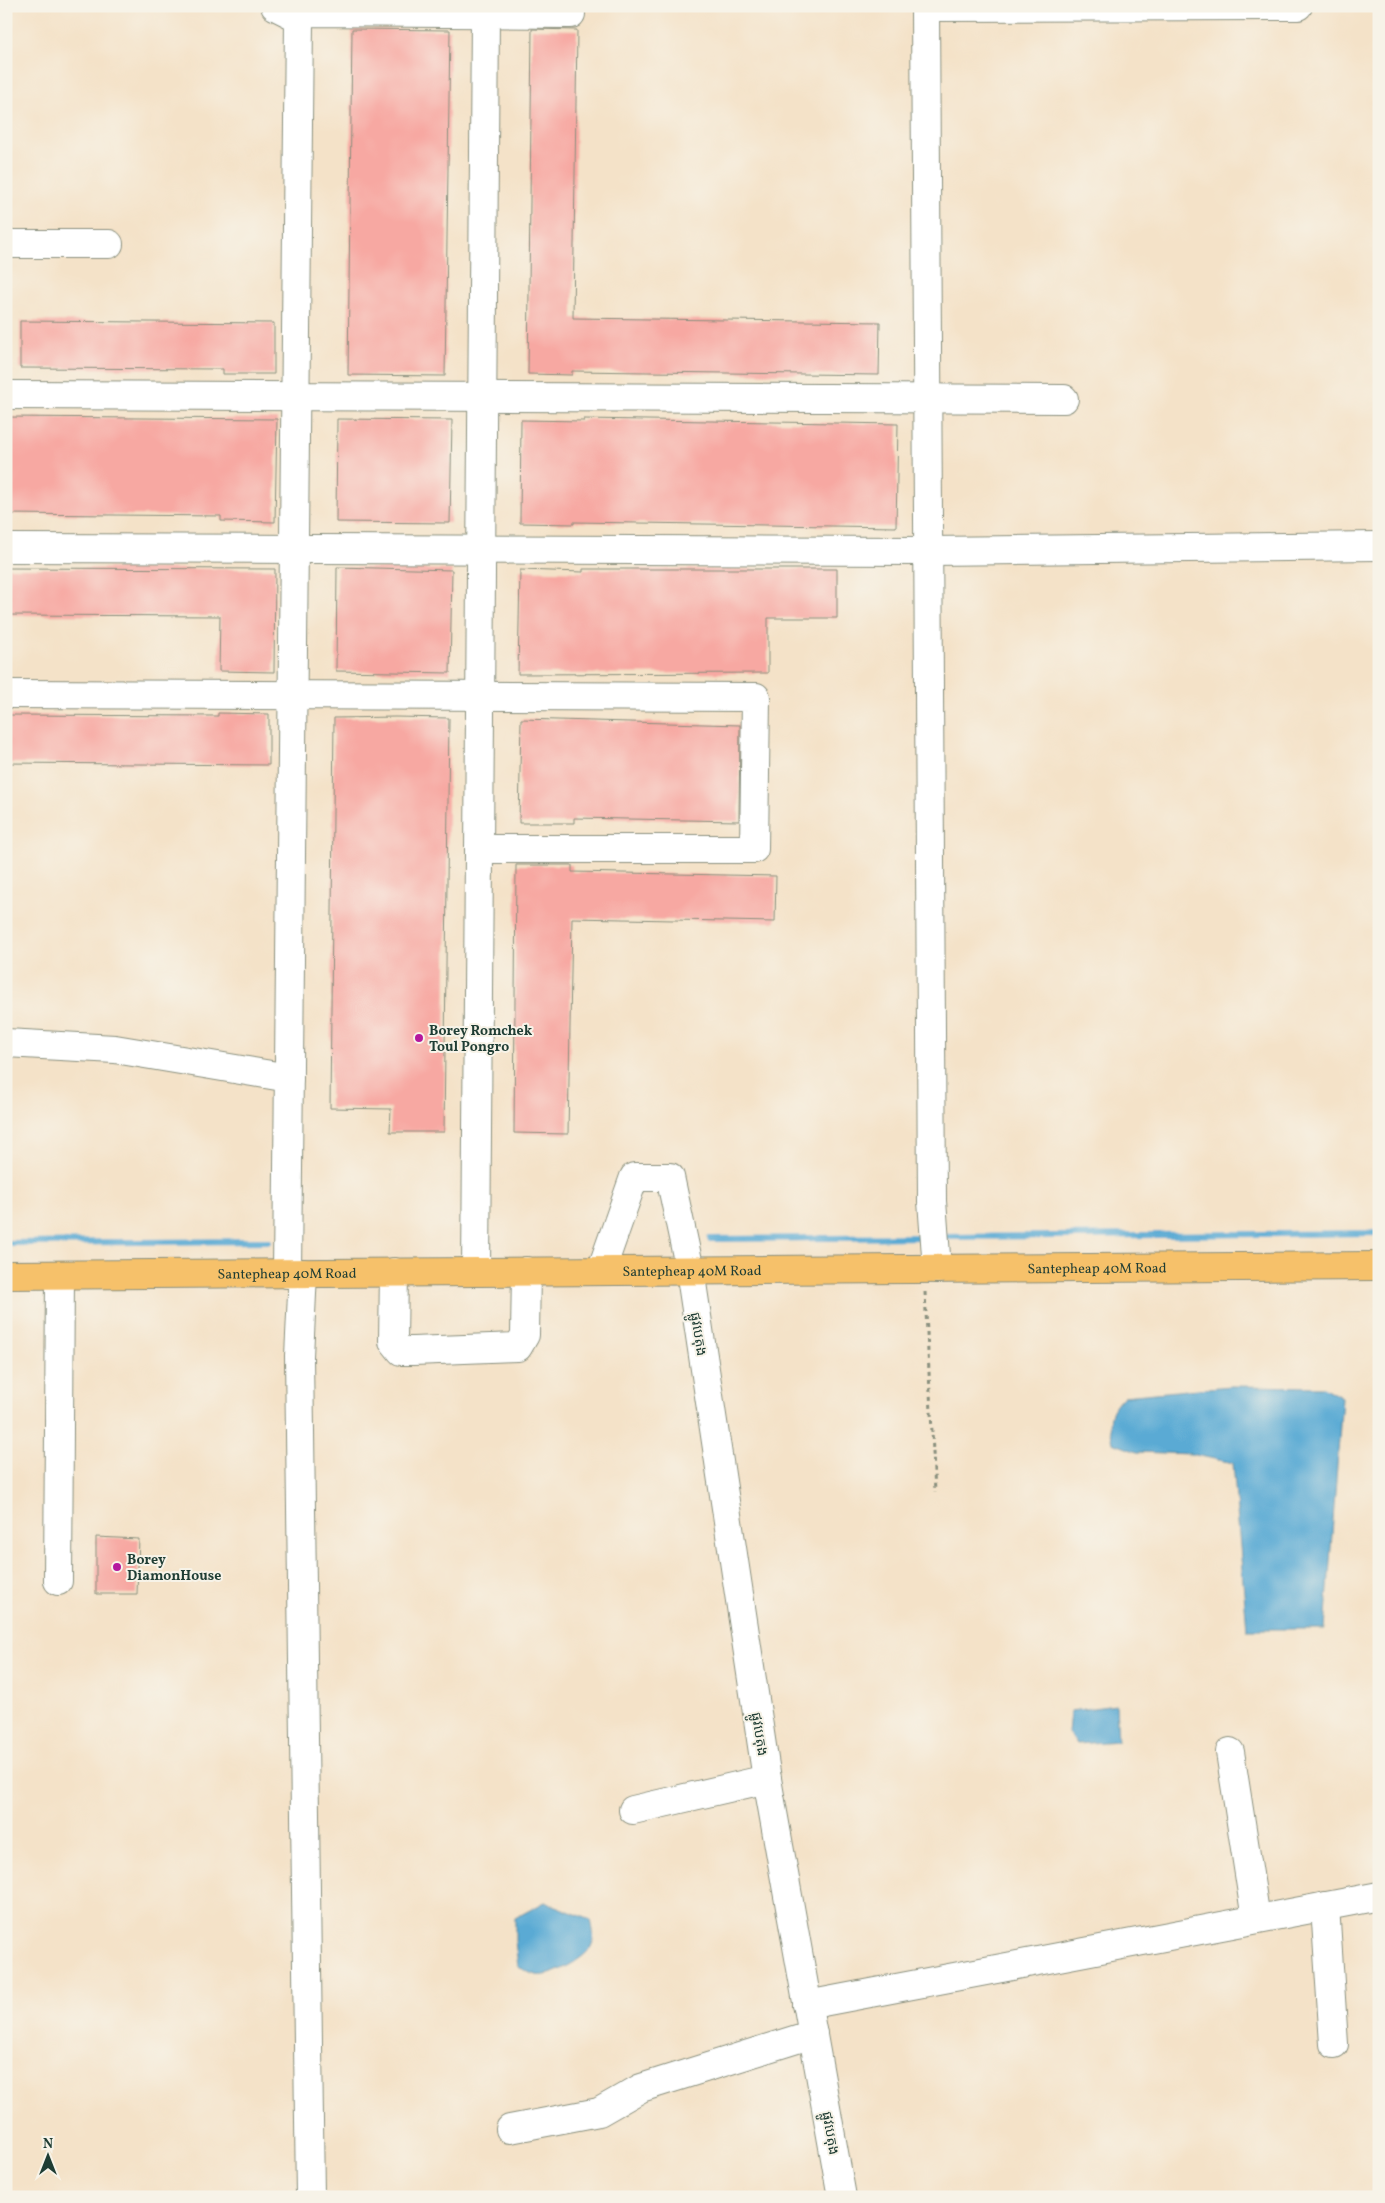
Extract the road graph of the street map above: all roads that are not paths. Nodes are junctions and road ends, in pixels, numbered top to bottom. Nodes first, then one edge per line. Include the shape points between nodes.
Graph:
1 (275, 6) edge
2 (925, 6) edge
3 (1298, 6) edge
4 (1151, 7) edge
5 (485, 13) junction
6 (571, 14) dead end
7 (299, 18) junction
8 (6, 244) edge
9 (109, 244) dead end
10 (6, 395) edge
11 (295, 397) junction
12 (481, 397) junction
13 (927, 397) junction
14 (1064, 399) dead end
15 (1379, 546) edge
16 (6, 548) edge
17 (294, 550) junction
18 (480, 550) junction
19 (928, 551) junction
20 (6, 694) edge
21 (293, 694) junction
22 (480, 695) junction
23 (479, 849) junction
24 (6, 1043) edge
25 (289, 1078) junction
26 (932, 1262) junction
27 (1379, 1266) edge
28 (690, 1270) junction
29 (526, 1271) junction
30 (601, 1271) junction
31 (394, 1272) junction
32 (476, 1272) junction
33 (295, 1273) junction
34 (6, 1275) edge
35 (60, 1275) junction
36 (58, 1581) dead end
37 (1230, 1752) dead end
38 (767, 1779) junction
39 (633, 1810) dead end
40 (1379, 1896) edge
41 (1325, 1906) junction
42 (1256, 1918) junction
43 (807, 2005) junction
44 (813, 2034) junction
45 (1334, 2044) dead end
46 (510, 2128) dead end
47 (310, 2197) edge
48 (842, 2197) edge

1 - 7 street
2 - 4 street
2 - 13 street
3 - 4 street
5 - 6 street
5 - 7 street via 304,12
5 - 12 street
7 - 11 street
8 - 9 street
10 - 11 street
11 - 12 street
11 - 17 street
12 - 13 street
12 - 18 street
13 - 14 street
13 - 19 street
15 - 19 street
16 - 17 street
17 - 18 street
17 - 21 street
18 - 19 street
18 - 22 street
19 - 26 street
20 - 21 street
21 - 22 street
21 - 25 street
22 - 23 street
22 - 23 street via 756,697 754,849
23 - 32 street
24 - 25 street via 115,1049
25 - 33 street
26 - 27 main road, Santepheap 40M Road
26 - 28 main road, Santepheap 40M Road
28 - 30 main road, Santepheap 40M Road
28 - 30 street, ផ្លូវបេតុង via 670,1177 634,1177
28 - 38 street, ផ្លូវបេតុង
29 - 30 main road, Santepheap 40M Road
29 - 31 street via 525,1335 518,1347 413,1351 401,1351 393,1341
29 - 32 main road, Santepheap 40M Road
31 - 32 main road, Santepheap 40M Road
31 - 33 main road, Santepheap 40M Road
33 - 35 main road, Santepheap 40M Road
33 - 47 street
34 - 35 main road, Santepheap 40M Road
35 - 36 street
37 - 42 street
38 - 39 street
38 - 43 street, ផ្លូវបេតុង
40 - 41 street
41 - 42 street
41 - 45 street
42 - 43 street
43 - 44 street, ផ្លូវបេតុង
44 - 46 street via 641,2088 599,2112
44 - 48 street, ផ្លូវបេតុង

